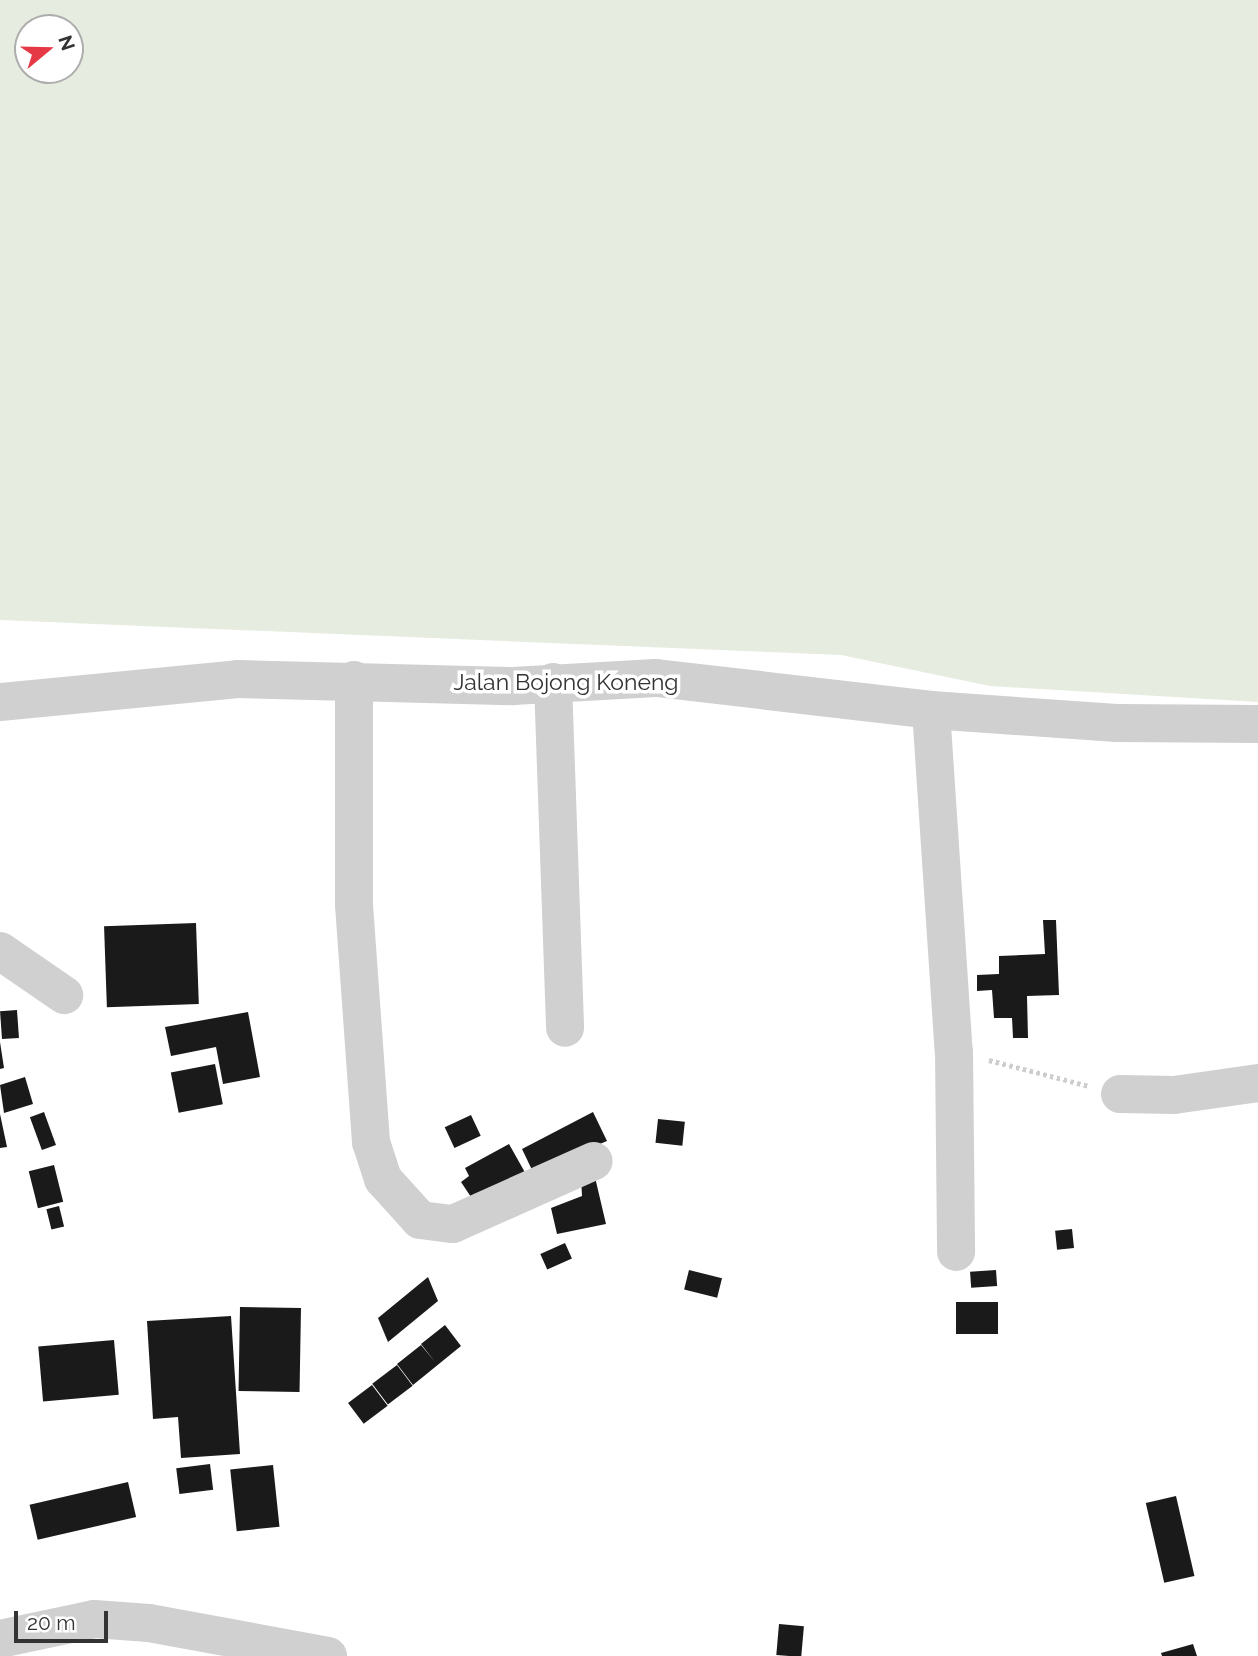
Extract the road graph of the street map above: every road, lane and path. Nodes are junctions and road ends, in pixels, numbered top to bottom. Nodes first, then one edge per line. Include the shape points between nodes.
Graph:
1 (354, 680) junction
2 (553, 682) junction
3 (0, 702) edge
4 (931, 710) junction
5 (1258, 724) edge
6 (0, 951) edge
7 (64, 995) dead end
8 (565, 1028) dead end
9 (954, 1052) junction
10 (1258, 1083) edge
11 (1120, 1094) joint
12 (594, 1161) dead end
13 (956, 1252) dead end
14 (0, 1639) edge
15 (328, 1656) edge

1 - 2 street, Jalan Bojong Koneng
1 - 3 street, Jalan Bojong Koneng via 238,679
1 - 12 street via 354,905 371,1142 383,1179 420,1220 453,1224
2 - 4 street, Jalan Bojong Koneng via 656,678
2 - 8 street
4 - 5 street, Jalan Bojong Koneng via 1117,723
4 - 9 street
6 - 7 street
9 - 11 path
9 - 13 street
10 - 11 street via 1174,1095
14 - 15 street via 94,1619 149,1623

